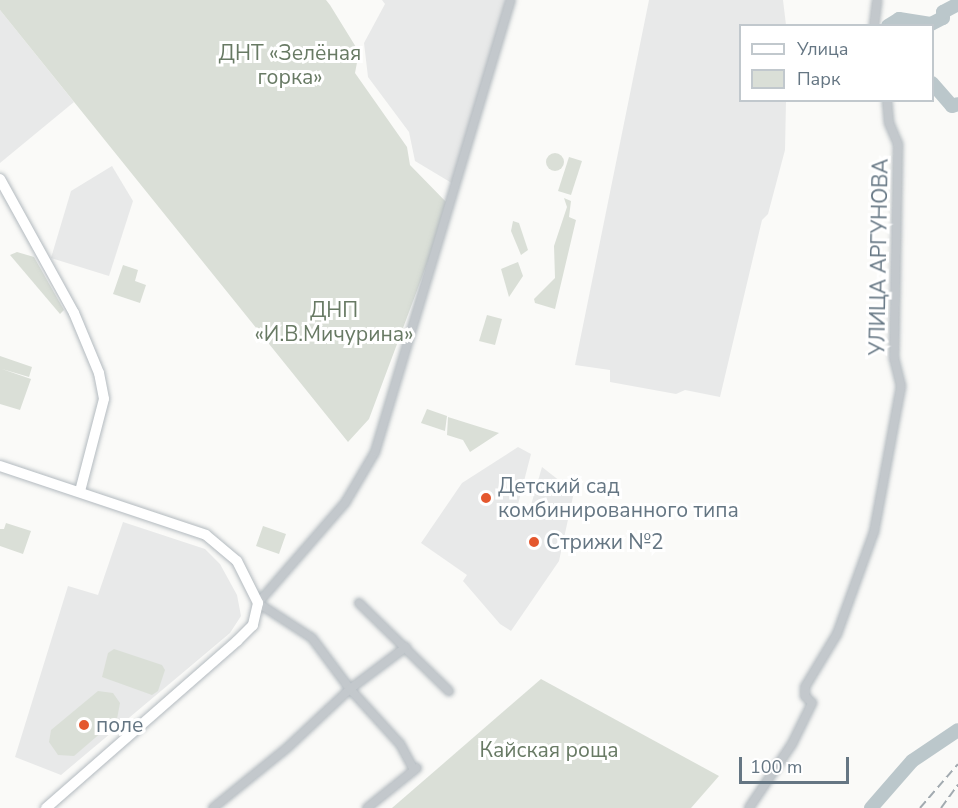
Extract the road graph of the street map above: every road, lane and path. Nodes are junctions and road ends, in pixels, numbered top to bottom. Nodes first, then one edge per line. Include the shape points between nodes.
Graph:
1 (511, 0) edge
2 (877, 0) edge
3 (874, 24) edge
4 (887, 102) edge
5 (0, 179) edge
6 (0, 466) edge
7 (80, 491) junction
8 (258, 603) junction
9 (359, 603) dead end
10 (406, 647) junction
11 (350, 689) junction
12 (449, 691) dead end
13 (46, 808) edge
14 (213, 808) edge
15 (368, 808) edge
16 (749, 808) edge

1 - 8 street via 488,86 369,464 345,503
2 - 3 street
4 - 16 street, УЛИЦА АРГУНОВА via 889,123 898,144 894,358 902,386 873,532 837,634 805,687 805,696 812,703 792,744
5 - 7 street via 74,313 99,373 104,399
6 - 7 street
7 - 8 street via 207,535 237,561
8 - 11 street via 312,638
8 - 13 street via 253,625 237,642
9 - 10 street
10 - 11 street
10 - 12 street
11 - 14 street via 288,747
11 - 15 street via 400,744 415,769

